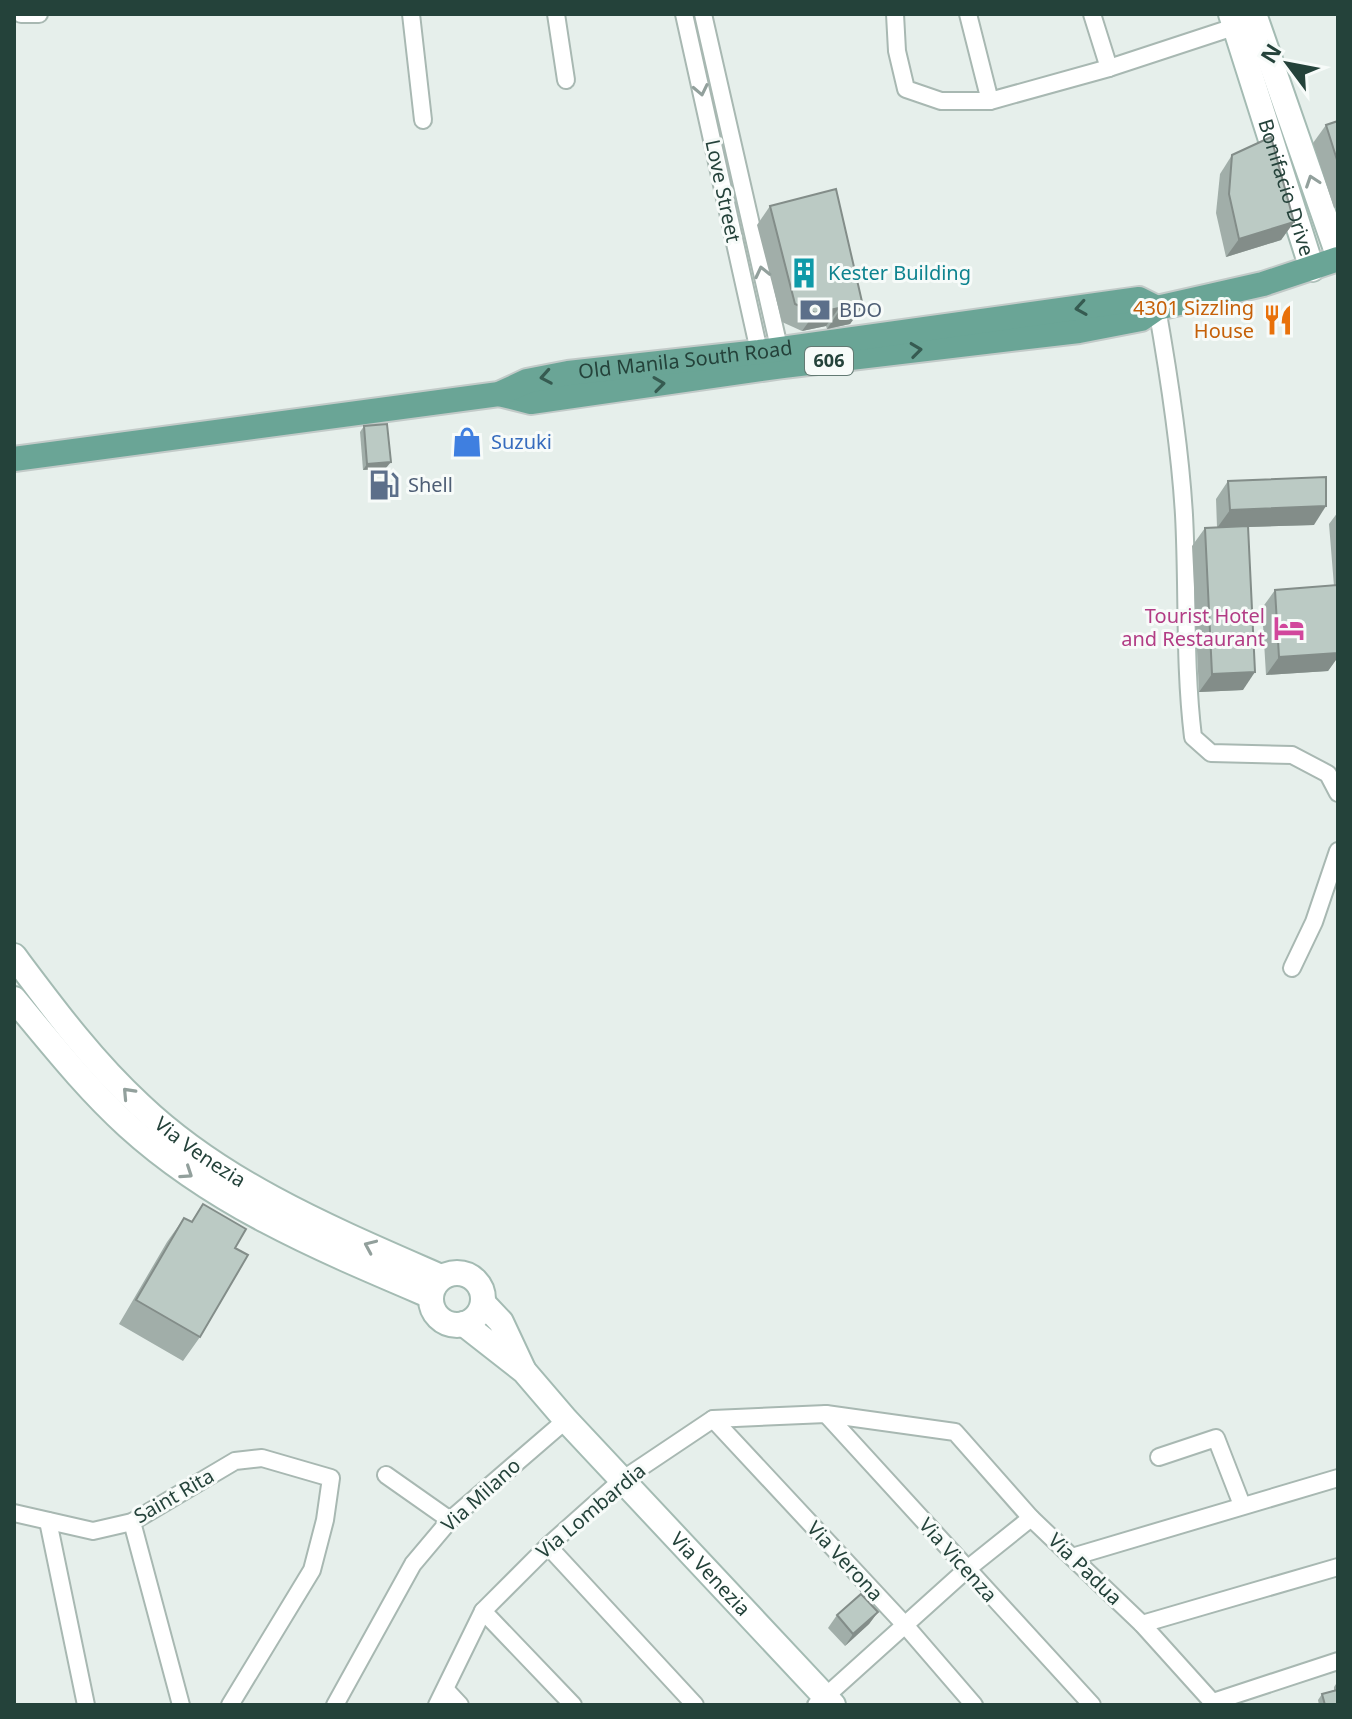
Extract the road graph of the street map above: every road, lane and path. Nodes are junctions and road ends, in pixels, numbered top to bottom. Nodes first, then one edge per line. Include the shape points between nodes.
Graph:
1 (21, 14) edge
2 (39, 14) edge
3 (411, 14) edge
4 (556, 14) edge
5 (684, 14) edge
6 (703, 14) edge
7 (895, 14) edge
8 (968, 14) edge
9 (1092, 14) edge
10 (1244, 18) edge
11 (1109, 68) junction
12 (566, 80) dead end
13 (990, 101) junction
14 (423, 120) dead end
15 (1338, 257) edge
16 (1312, 269) junction
17 (1157, 308) junction
18 (771, 358) junction
19 (14, 459) edge
20 (1338, 793) edge
21 (1338, 851) edge
22 (14, 956) edge
23 (1292, 968) dead end
24 (14, 999) edge
25 (436, 1287) junction
26 (483, 1303) junction
27 (464, 1324) junction
28 (524, 1371) junction
29 (826, 1414) junction
30 (713, 1419) junction
31 (566, 1420) junction
32 (1159, 1457) dead end
33 (386, 1475) dead end
34 (1338, 1478) edge
35 (622, 1480) junction
36 (1242, 1505) junction
37 (14, 1513) edge
38 (1031, 1518) junction
39 (450, 1520) junction
40 (48, 1521) junction
41 (132, 1522) junction
42 (548, 1546) junction
43 (1072, 1557) junction
44 (1338, 1567) edge
45 (966, 1570) junction
46 (483, 1611) junction
47 (1142, 1624) junction
48 (905, 1625) junction
49 (1338, 1661) edge
50 (446, 1690) junction
51 (825, 1702) edge
52 (1214, 1704) edge
53 (86, 1705) edge
54 (181, 1705) edge
55 (230, 1705) edge
56 (335, 1705) edge
57 (437, 1705) edge
58 (460, 1705) edge
59 (573, 1705) edge
60 (695, 1705) edge
61 (974, 1705) edge
62 (1092, 1705) edge

1 - 2 street
3 - 14 street
4 - 12 street
5 -> 18 street, Love Street
18 -> 6 street, Love Street
7 - 13 street via 906,89 941,101
8 - 13 street
9 - 11 street
10 - 11 street
15 -> 10 street, Bonifacio Drive
10 - 16 street, Bonifacio Drive
11 - 13 street
15 - 16 main road, 606
16 - 17 main road, Old Manila South Road / 606
17 - 18 main road, Old Manila South Road / 606 via 1141,319 1079,331
17 - 20 street via 1184,514 1193,737 1211,753 1292,755 1328,774
18 - 19 main road, Old Manila South Road / 606 via 531,402 499,394
21 - 23 street
25 -> 22 street, Via Venezia via 271,1198 197,1151 141,1106 82,1045
24 -> 25 street, Via Venezia via 127,1125 181,1170 257,1218
25 - 26 street via 449,1273 467,1274 480,1286
25 - 27 street via 434,1312 447,1323
26 - 27 street
26 - 28 street via 501,1322
27 - 28 street
28 - 31 street, Via Venezia
29 - 30 street
29 - 38 street, Via Padua via 955,1432
29 - 45 street, Via Vicenza
30 - 35 street, Via Lombardia
30 - 48 street, Via Verona
31 - 35 street, Via Venezia
31 - 39 street, Via Milano
32 - 36 street via 1216,1438
33 - 39 street
34 - 36 street
35 - 42 street, Via Lombardia
35 - 51 street, Via Venezia
36 - 43 street
37 - 40 street, Saint Rita
38 - 43 street, Via Padua
38 - 45 street
39 - 56 street, Via Milano via 413,1564
40 - 41 street, Saint Rita via 93,1531
40 - 53 street
41 - 54 street
41 - 55 street, Saint Rita via 235,1461 262,1458 331,1478 312,1570
42 - 46 street, Via Lombardia
42 - 60 street
43 - 47 street, Via Padua
44 - 47 street
45 - 48 street
45 - 62 street, Via Vicenza
46 - 50 street, Via Lombardia
46 - 59 street
47 - 52 street, Via Padua
48 - 51 street
48 - 61 street, Via Verona
49 - 52 street
50 - 57 street, Via Lombardia
50 - 58 street

